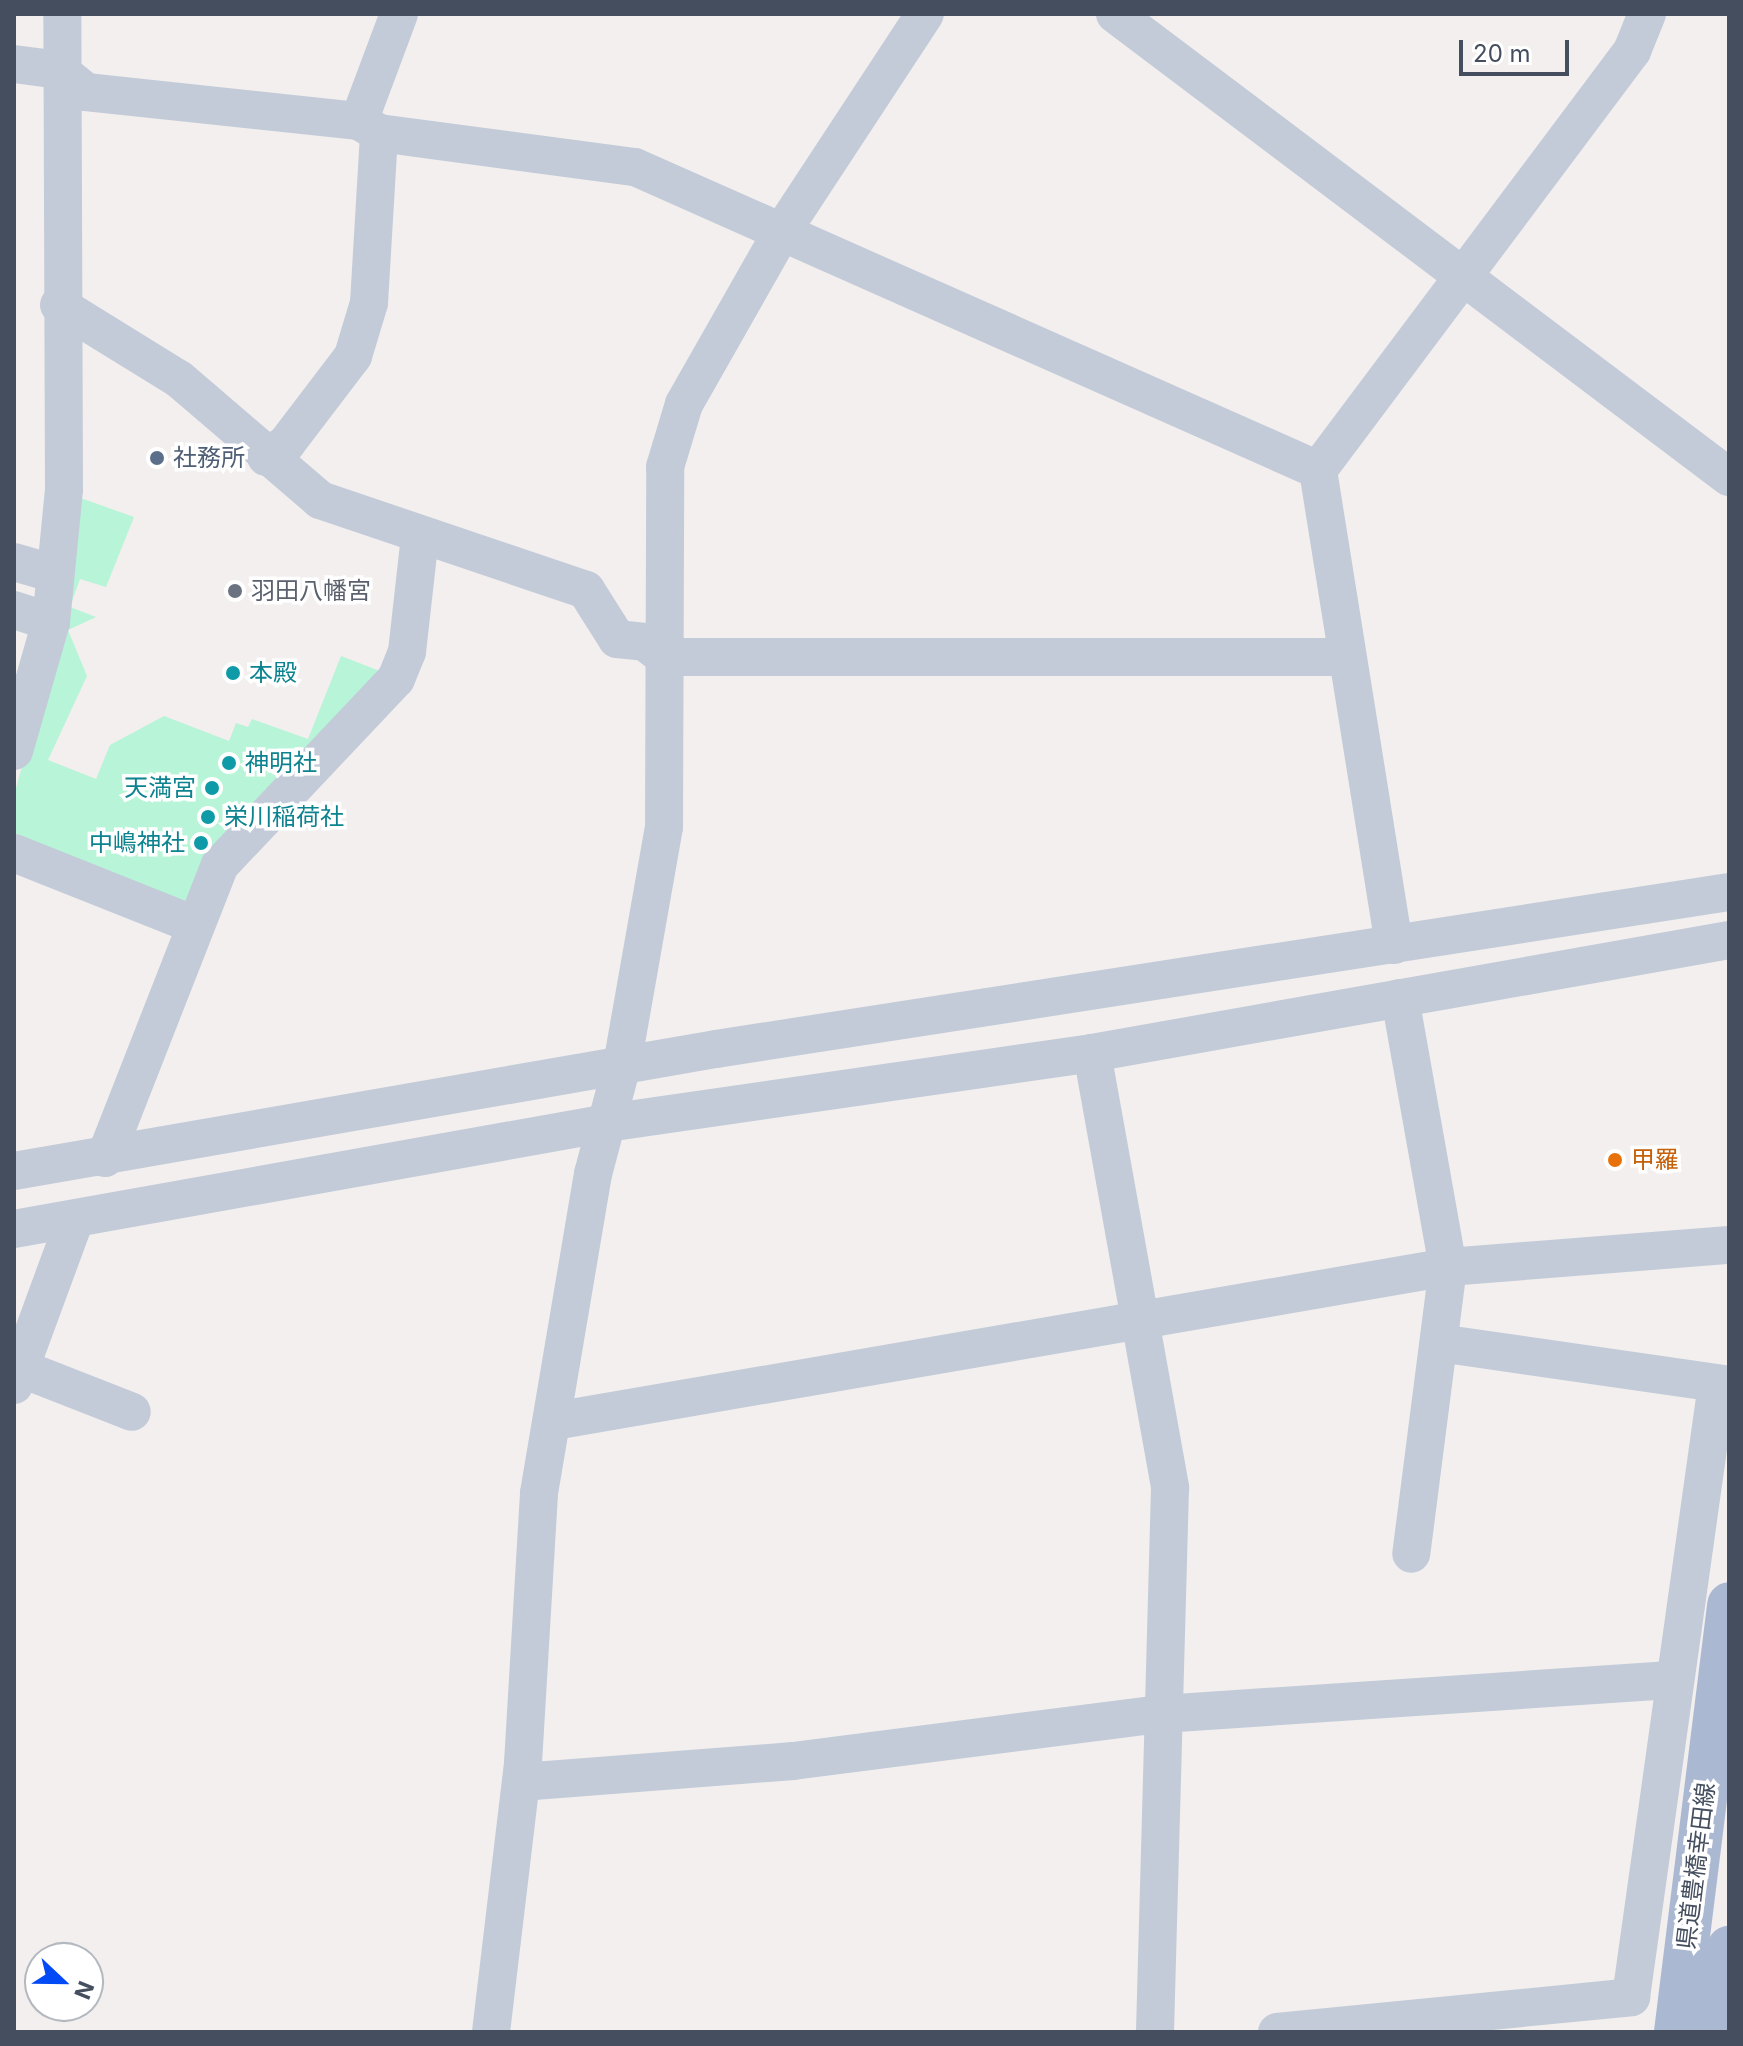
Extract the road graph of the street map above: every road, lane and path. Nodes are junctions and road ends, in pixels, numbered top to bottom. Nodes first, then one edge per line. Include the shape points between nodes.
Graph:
1 (62, 14) edge
2 (399, 14) edge
3 (925, 14) edge
4 (1115, 14) edge
5 (1637, 19) edge
6 (14, 64) edge
7 (59, 70) junction
8 (369, 127) junction
9 (781, 233) junction
10 (1460, 278) junction
11 (59, 305) junction
12 (266, 457) junction
13 (1318, 470) junction
14 (1729, 477) edge
15 (420, 537) junction
16 (14, 562) edge
17 (55, 574) junction
18 (14, 610) edge
19 (51, 622) junction
20 (664, 657) junction
21 (1344, 657) junction
22 (14, 751) edge
23 (14, 853) edge
24 (1729, 892) edge
25 (195, 925) junction
26 (1729, 940) edge
27 (1394, 945) junction
28 (1400, 998) junction
29 (1092, 1053) junction
30 (622, 1065) junction
31 (607, 1123) junction
32 (105, 1158) junction
33 (14, 1171) edge
34 (75, 1219) junction
35 (14, 1229) edge
36 (1729, 1245) edge
37 (1448, 1267) junction
38 (1140, 1319) junction
39 (1439, 1343) junction
40 (17, 1376) edge
41 (1723, 1384) edge
42 (132, 1412) dead end
43 (554, 1421) junction
44 (1411, 1554) dead end
45 (1729, 1604) edge
46 (1671, 1680) junction
47 (1162, 1714) junction
48 (521, 1782) junction
49 (1729, 1948) edge
50 (491, 2032) edge
51 (1155, 2032) edge
52 (1277, 2032) edge
53 (1676, 2032) edge
54 (1718, 2032) edge

1 - 7 street
2 - 8 street
3 - 9 street
4 - 10 street
5 - 10 street via 1632,51
6 - 7 street
7 - 8 street via 86,92
7 - 11 street via 66,115
8 - 9 street via 635,167
8 - 12 street via 369,303 353,356 286,444
9 - 13 street
9 - 20 street via 684,404 665,467
10 - 13 street
10 - 14 street
11 - 12 street via 179,379
11 - 17 street via 64,489
12 - 15 street via 320,500
13 - 21 street
15 - 20 street via 586,590 617,639 645,642
15 - 25 street via 407,652 396,679 220,865
16 - 17 street
17 - 19 street
18 - 19 street
19 - 22 street
20 - 21 street
20 - 30 street via 664,827
21 - 27 street
23 - 25 street
24 - 27 street
25 - 32 street
26 - 28 street
27 - 30 street
28 - 29 street
28 - 37 street
29 - 31 street
29 - 38 street
30 - 31 street
30 - 32 street
31 - 34 street
31 - 43 street
32 - 33 street
34 - 35 street
34 - 40 street
36 - 37 street
37 - 38 street
37 - 39 street
38 - 43 street
38 - 47 street via 1170,1488
39 - 41 street
39 - 44 street
40 - 42 street
41 - 46 street
43 - 48 street via 539,1493
45 - 53 main road, 県道豊橋幸田線
46 - 47 street
46 - 52 street via 1631,1997
47 - 48 street via 793,1761
47 - 51 street
48 - 50 street
49 - 54 main road, 県道豊橋幸田線

